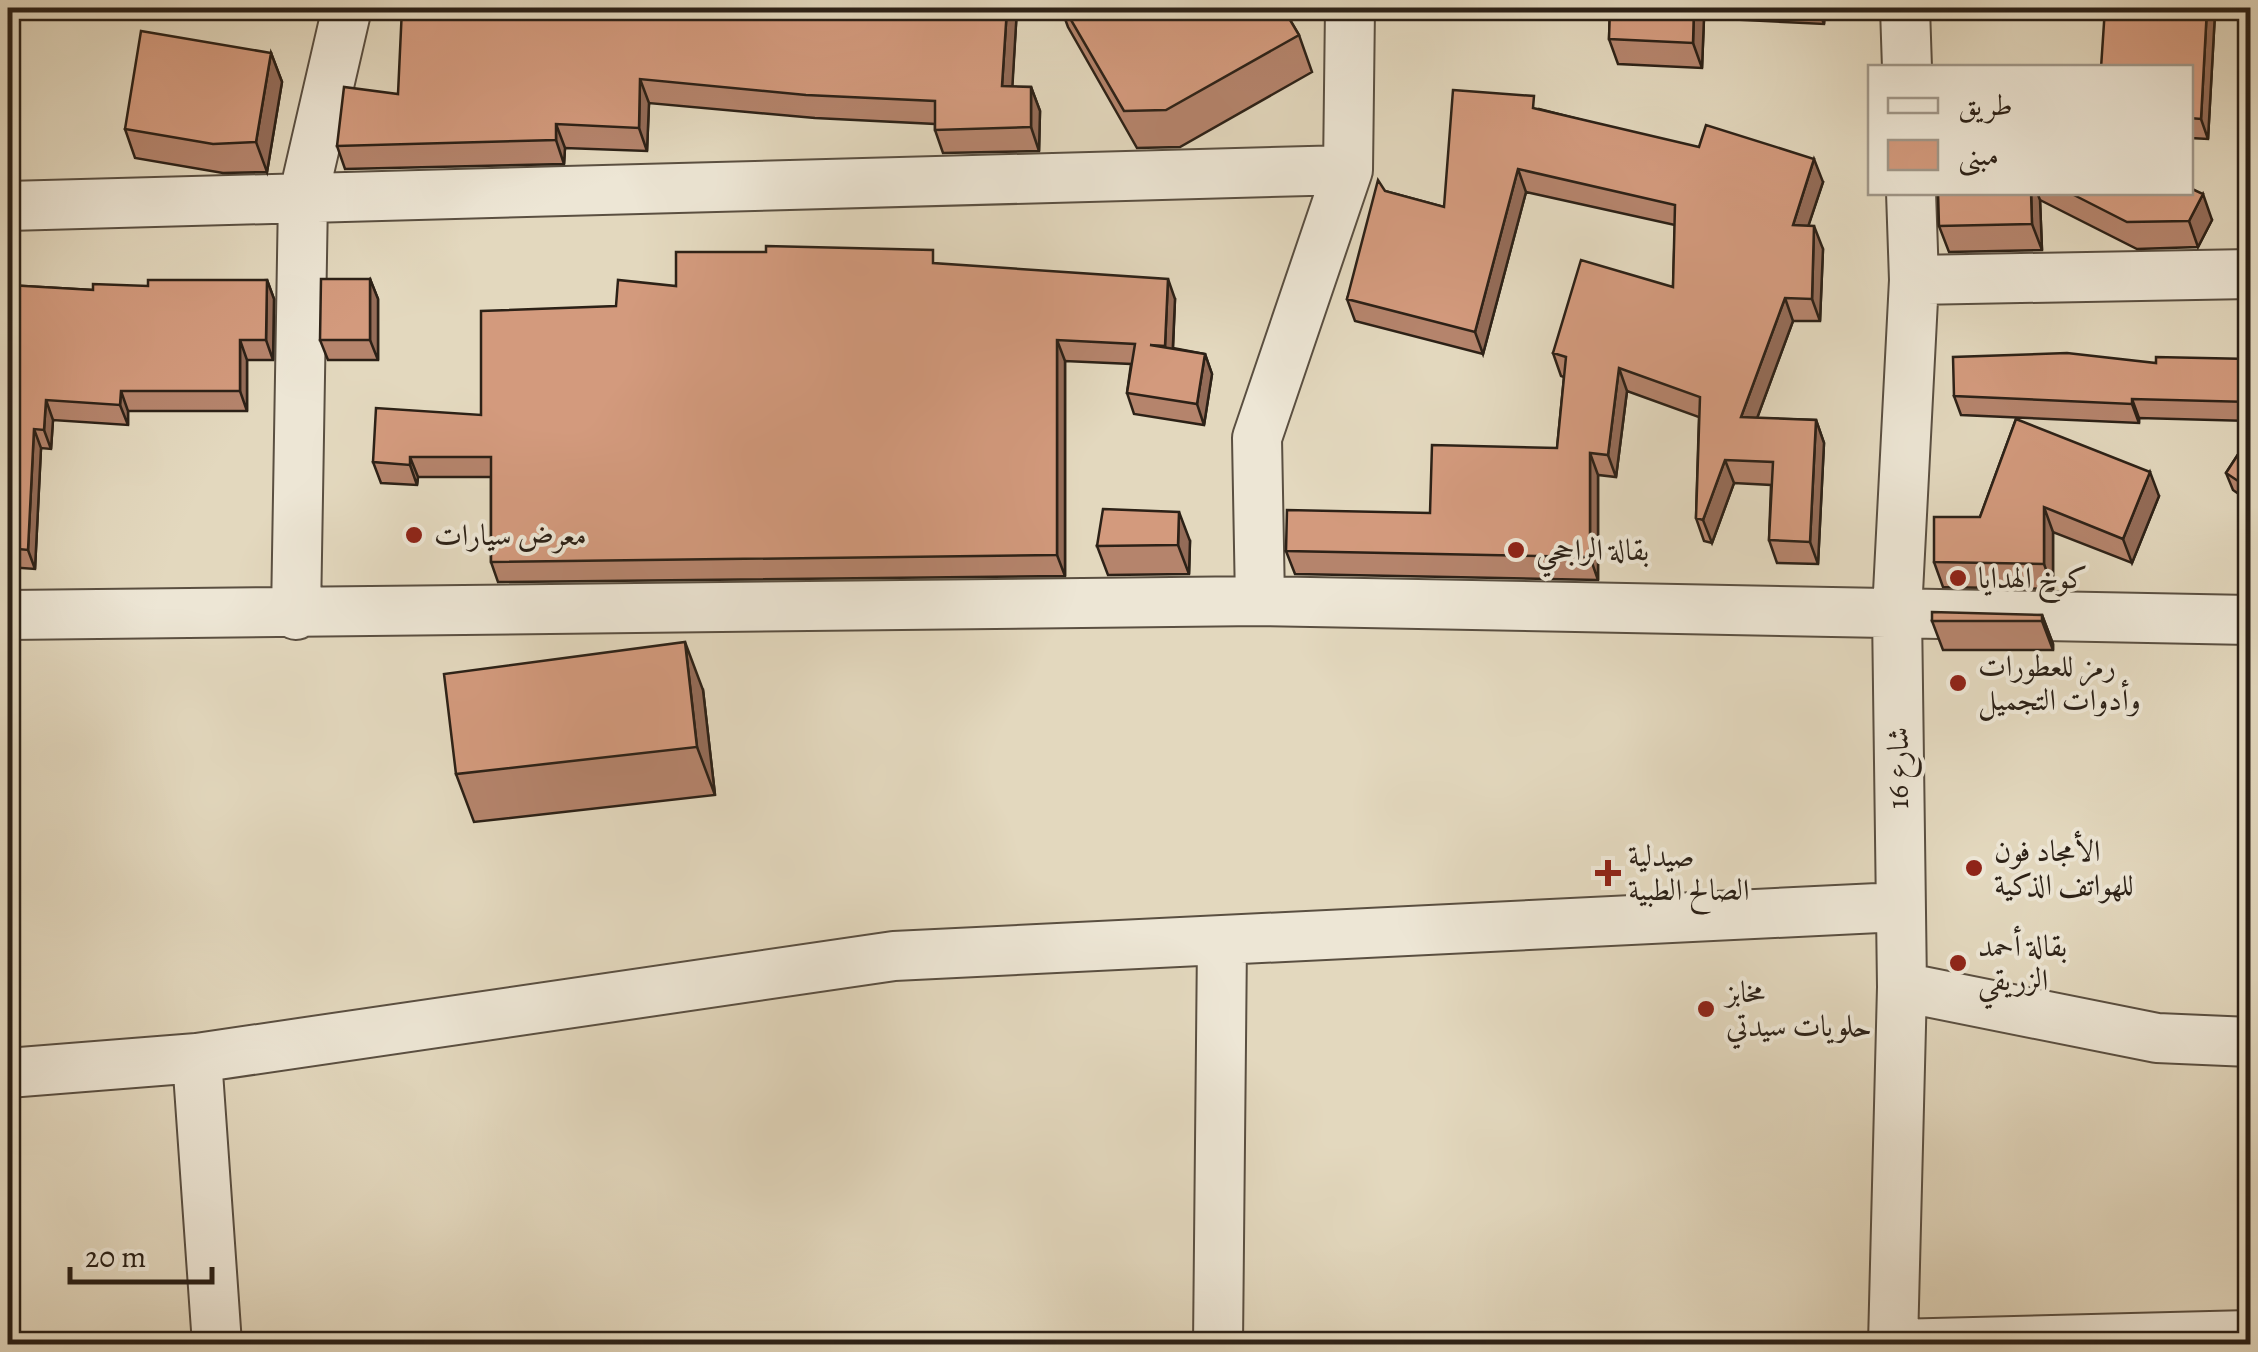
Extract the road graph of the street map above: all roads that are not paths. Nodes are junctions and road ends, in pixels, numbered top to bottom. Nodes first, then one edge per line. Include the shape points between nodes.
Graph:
1 (348, 8) edge
2 (1350, 8) edge
3 (1905, 8) edge
4 (1907, 65) edge
5 (1348, 170) junction
6 (1911, 195) edge
7 (302, 198) junction
8 (8, 206) edge
9 (2250, 274) edge
10 (1914, 280) junction
11 (1260, 601) junction
12 (1897, 612) junction
13 (8, 614) edge
14 (296, 614) junction
15 (2250, 620) edge
16 (1899, 907) junction
17 (1222, 942) junction
18 (1902, 987) junction
19 (2250, 1042) edge
20 (197, 1058) junction
21 (8, 1073) edge
22 (2250, 1336) edge
23 (217, 1344) edge
24 (1218, 1344) edge
25 (1892, 1344) edge

1 - 7 street
2 - 5 street
3 - 4 street
5 - 7 street
5 - 11 street via 1256,438
6 - 10 street, شارع 16
7 - 8 street
7 - 14 street
9 - 10 street
10 - 12 street, شارع 16
11 - 12 street
11 - 14 street
12 - 15 street
12 - 16 street, شارع 16
13 - 14 street
16 - 17 street
16 - 18 street, شارع 16
17 - 20 street via 894,956
17 - 24 street
18 - 19 street via 2157,1038
18 - 25 street, شارع 16
20 - 21 street
20 - 23 street
22 - 25 street

